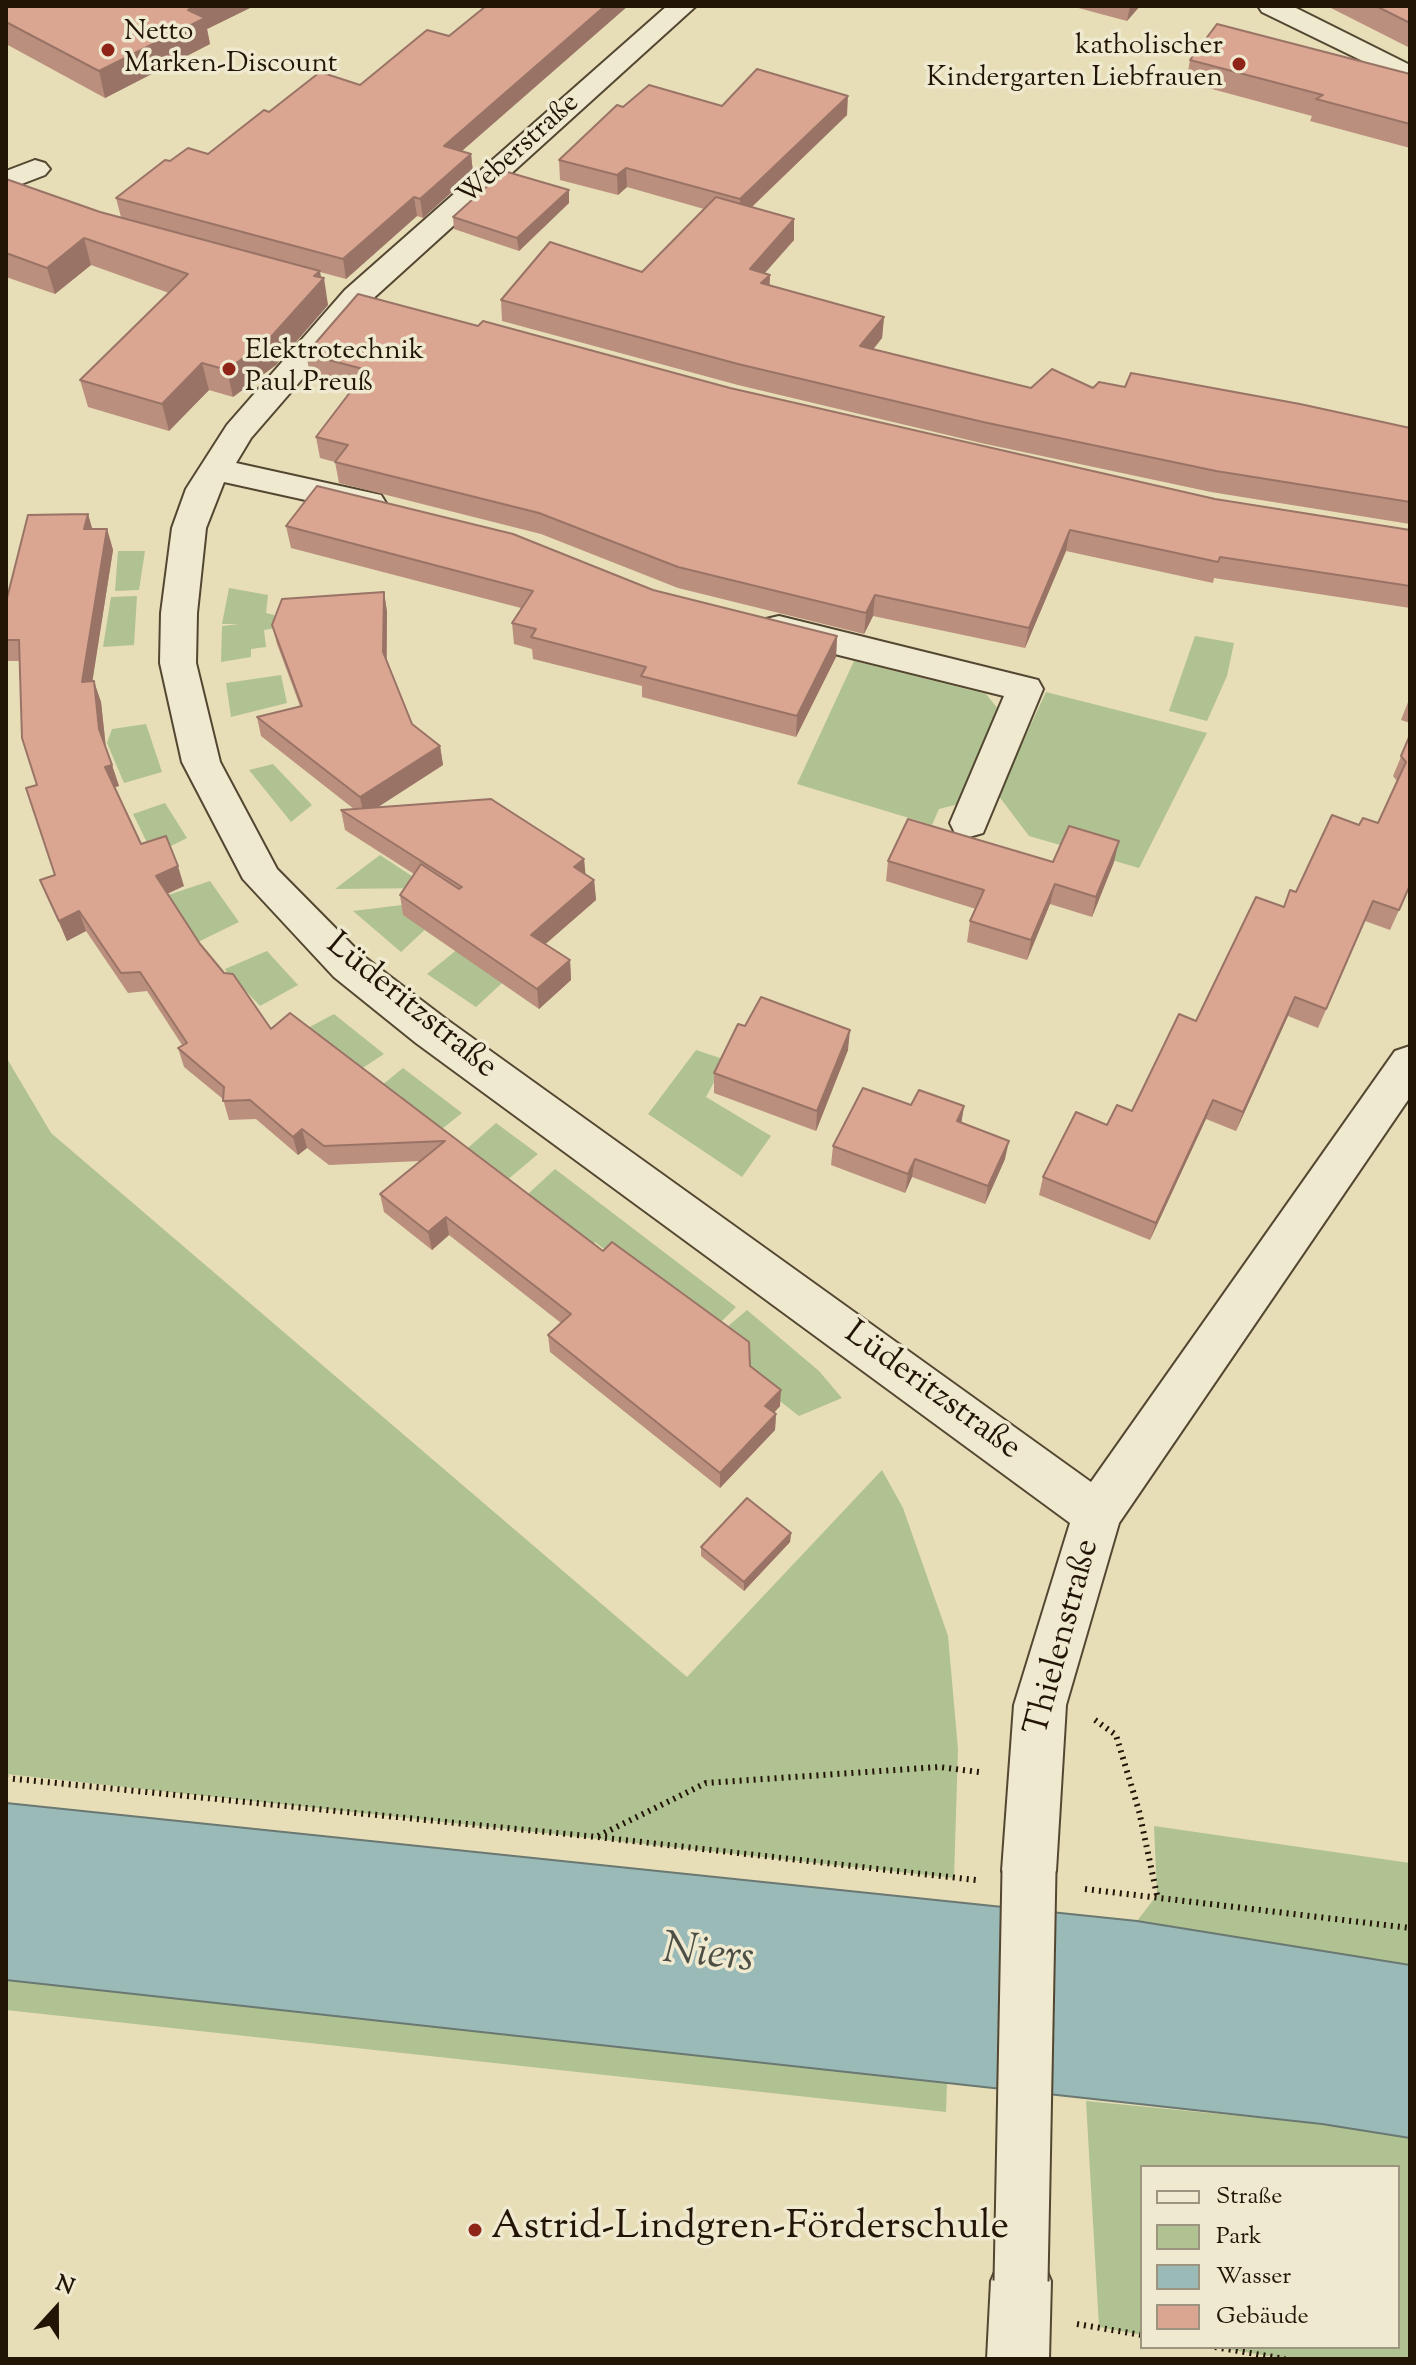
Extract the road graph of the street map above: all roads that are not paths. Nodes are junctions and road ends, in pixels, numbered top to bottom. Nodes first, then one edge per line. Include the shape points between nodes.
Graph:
1 (683, 6) edge
2 (1271, 6) edge
3 (1410, 76) edge
4 (35, 169) dead end
5 (6, 182) edge
6 (48, 201) edge
7 (356, 296) joint
8 (215, 469) junction
9 (405, 512) edge
10 (741, 619) edge
11 (969, 823) dead end
12 (1410, 1063) edge
13 (1097, 1514) junction
14 (1018, 2359) edge

1 - 7 street, Weberstraße
2 - 3 street
4 - 5 street
5 - 6 street
7 - 8 street, Lüderitzstraße via 239,432
8 - 9 street
8 - 13 street, Lüderitzstraße via 189,528 178,663 201,762 263,879 348,966 431,1031
10 - 11 street via 1025,689
12 - 13 street, Thielenstraße
13 - 14 street, Thielenstraße, bridge via 1040,1705 1032,1779

